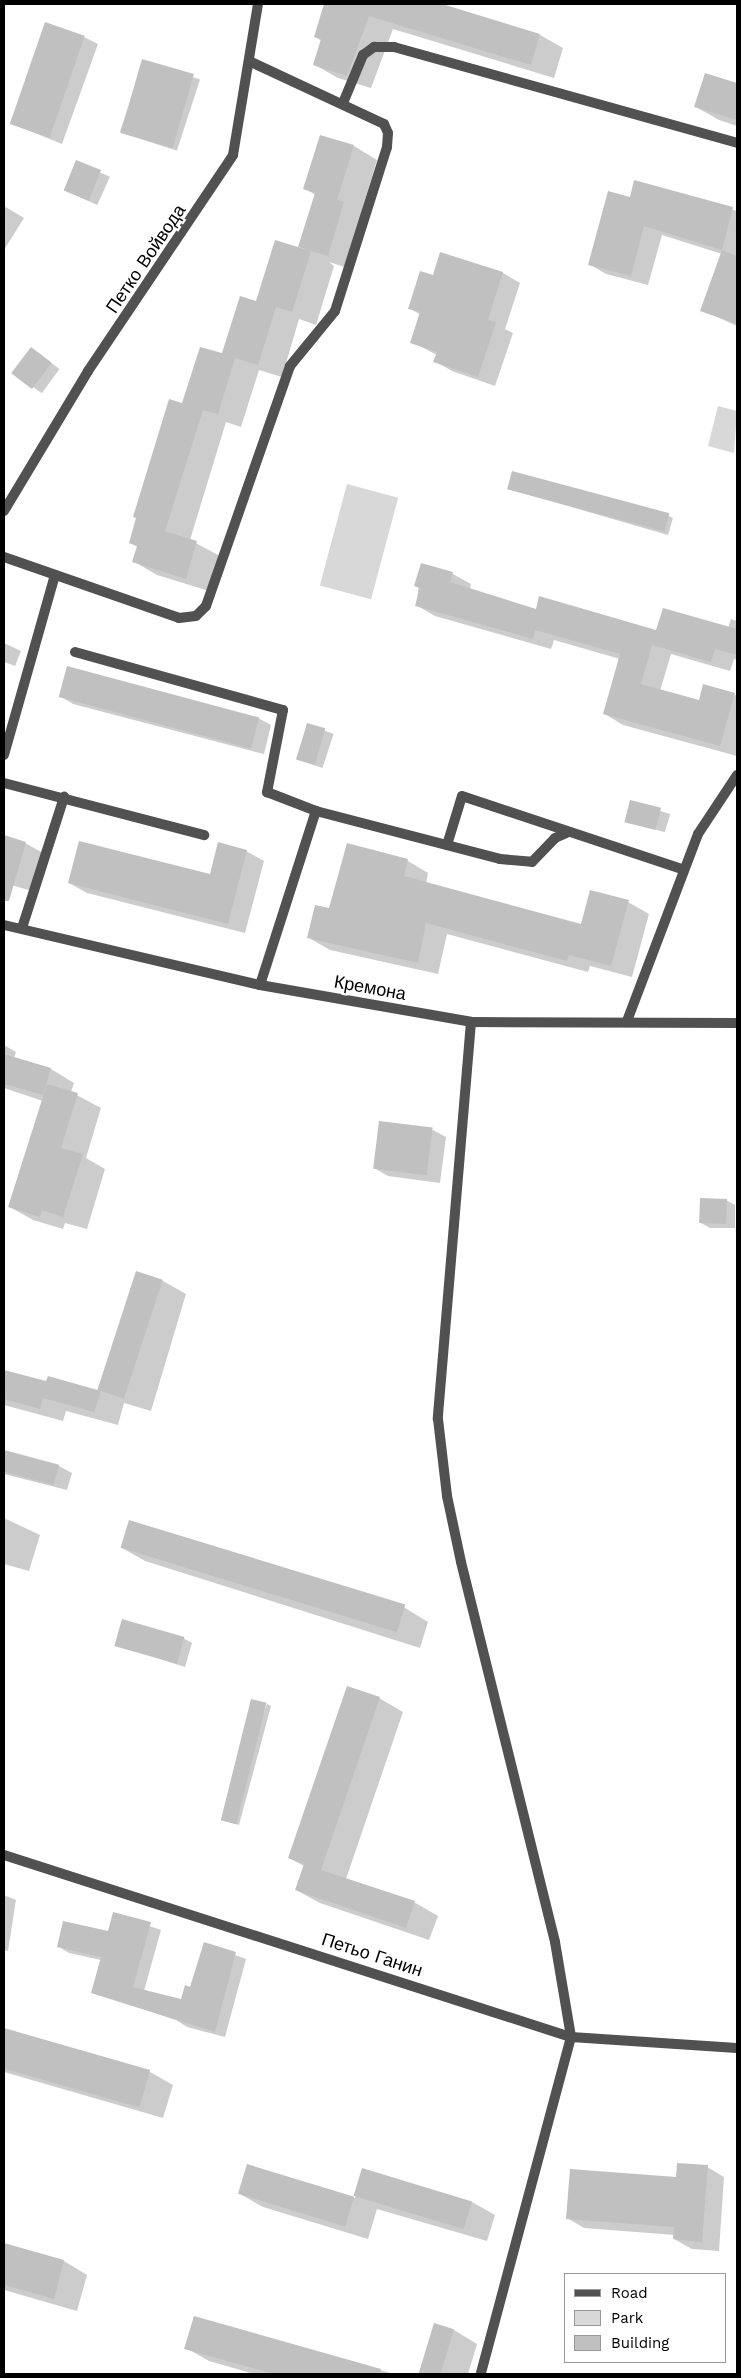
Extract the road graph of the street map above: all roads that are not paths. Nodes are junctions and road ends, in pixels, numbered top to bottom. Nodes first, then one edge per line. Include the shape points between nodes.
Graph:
1 (258, 4) edge
2 (251, 62) junction
3 (343, 103) junction
4 (737, 143) edge
5 (4, 511) edge
6 (4, 557) edge
7 (55, 575) junction
8 (75, 652) dead end
9 (4, 755) edge
10 (737, 775) edge
11 (4, 783) edge
12 (64, 797) junction
13 (316, 811) junction
14 (566, 833) junction
15 (204, 835) dead end
16 (447, 845) junction
17 (684, 870) junction
18 (4, 925) edge
19 (22, 928) junction
20 (260, 985) junction
21 (627, 1021) junction
22 (471, 1022) junction
23 (737, 1023) edge
24 (4, 1855) edge
25 (571, 2037) junction
26 (737, 2048) edge
27 (481, 2374) edge

1 - 2 street, Петко Войвода
2 - 3 street
2 - 5 street, Петко Войвода via 233,155 224,173 88,371
3 - 4 street via 363,55 374,47 394,47
3 - 7 street via 384,124 388,133 387,147 335,311 290,366 206,606 196,616 179,618
6 - 7 street
7 - 9 street
8 - 13 street via 283,710 267,792
10 - 17 street via 698,834
11 - 12 street
12 - 15 street
12 - 19 street
13 - 16 street
13 - 20 street
14 - 16 street via 554,838 532,862 500,859
14 - 16 street via 462,796
14 - 17 street
17 - 21 street
18 - 19 street, Кремона
19 - 20 street, Кремона
20 - 22 street, Кремона
21 - 22 street, Кремона
21 - 23 street, Кремона
22 - 25 street via 438,1419 461,1562 554,1942
24 - 25 street, Петьо Ганин
25 - 26 street, Петьо Ганин
25 - 27 street

